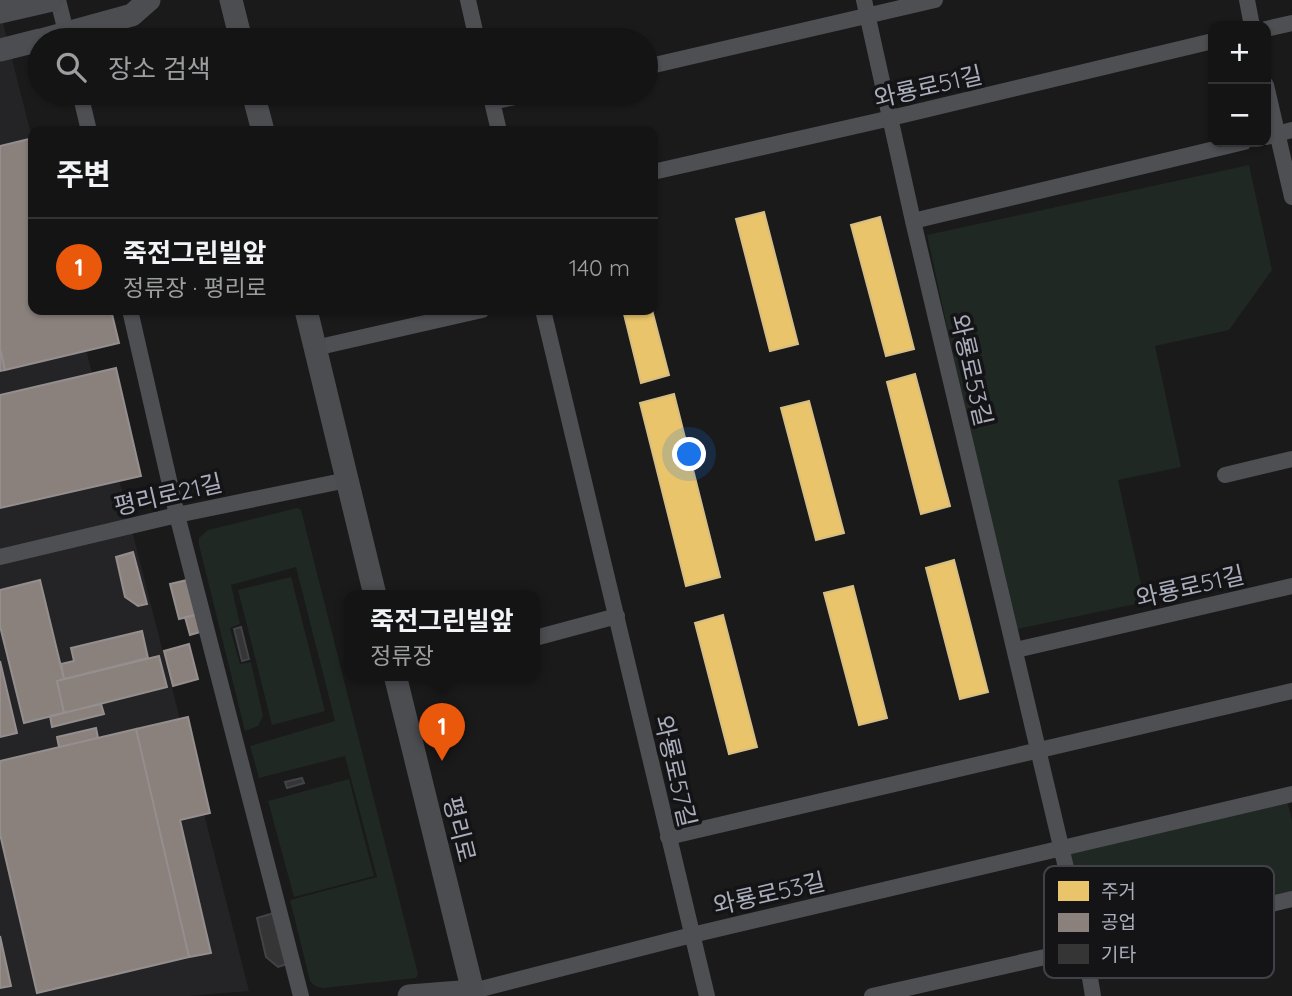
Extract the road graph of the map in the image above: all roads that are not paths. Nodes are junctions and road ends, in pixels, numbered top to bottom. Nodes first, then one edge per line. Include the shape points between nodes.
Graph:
1 (52, 0) edge
2 (58, 0) edge
3 (149, 0) edge
4 (231, 0) edge
5 (468, 0) edge
6 (934, 0) edge
7 (1247, 0) edge
8 (865, 8) edge
9 (0, 12) edge
10 (1251, 21) edge
11 (1292, 23) edge
12 (66, 28) edge
13 (94, 28) edge
14 (238, 28) edge
15 (474, 28) edge
16 (1271, 28) edge
17 (1208, 42) edge
18 (28, 43) edge
19 (0, 50) edge
20 (658, 64) edge
21 (83, 105) edge
22 (256, 105) edge
23 (493, 105) edge
24 (1271, 105) edge
25 (891, 118) junction
26 (88, 126) edge
27 (262, 126) edge
28 (498, 126) edge
29 (1278, 133) edge
30 (1223, 147) edge
31 (658, 171) edge
32 (1292, 197) edge
33 (913, 221) junction
34 (131, 315) edge
35 (307, 315) edge
36 (460, 315) edge
37 (544, 315) edge
38 (315, 348) junction
39 (1292, 459) edge
40 (1224, 475) dead end
41 (347, 480) junction
42 (177, 514) junction
43 (0, 557) edge
44 (1292, 586) edge
45 (374, 590) edge
46 (617, 616) junction
47 (540, 637) edge
48 (1016, 650) junction
49 (396, 681) edge
50 (1292, 691) edge
51 (1039, 750) junction
52 (1292, 794) edge
53 (668, 837) junction
54 (1062, 848) junction
55 (1066, 866) edge
56 (1292, 899) edge
57 (1274, 903) edge
58 (692, 935) junction
59 (1044, 957) edge
60 (1090, 978) edge
61 (473, 993) edge
62 (301, 996) edge
63 (409, 996) edge
64 (707, 996) edge
65 (872, 996) edge
66 (1093, 996) edge

1 - 9 main road
2 - 12 street
3 - 13 main road via 132,15
4 - 14 main road
5 - 15 street
6 - 8 street
7 - 10 street
8 - 20 street
8 - 25 street, 와룡로53길
11 - 16 street
17 - 25 street, 와룡로51길
18 - 19 main road
21 - 26 street
22 - 27 main road
23 - 28 street
24 - 29 street
25 - 31 street, 와룡로51길
25 - 33 street, 와룡로53길
29 - 32 street
30 - 33 street
33 - 48 street, 와룡로53길
34 - 42 street
35 - 38 main road
36 - 38 street
37 - 46 street, 와룡로57길
38 - 41 main road
39 - 40 street
41 - 42 street, 평리로21길
41 - 45 main road
42 - 43 street, 평리로21길
42 - 62 street
44 - 48 street, 와룡로51길
46 - 47 street
46 - 53 street, 와룡로57길
48 - 51 street, 와룡로53길
49 - 61 main road, 평리로
50 - 51 street
51 - 53 street
51 - 54 street, 와룡로53길
52 - 54 street
53 - 58 street, 와룡로57길
54 - 55 street, 와룡로53길
54 - 58 street, 와룡로53길
56 - 57 street
58 - 61 street
58 - 64 street, 와룡로57길
59 - 65 street
60 - 66 street, 와룡로53길
61 - 63 main road

